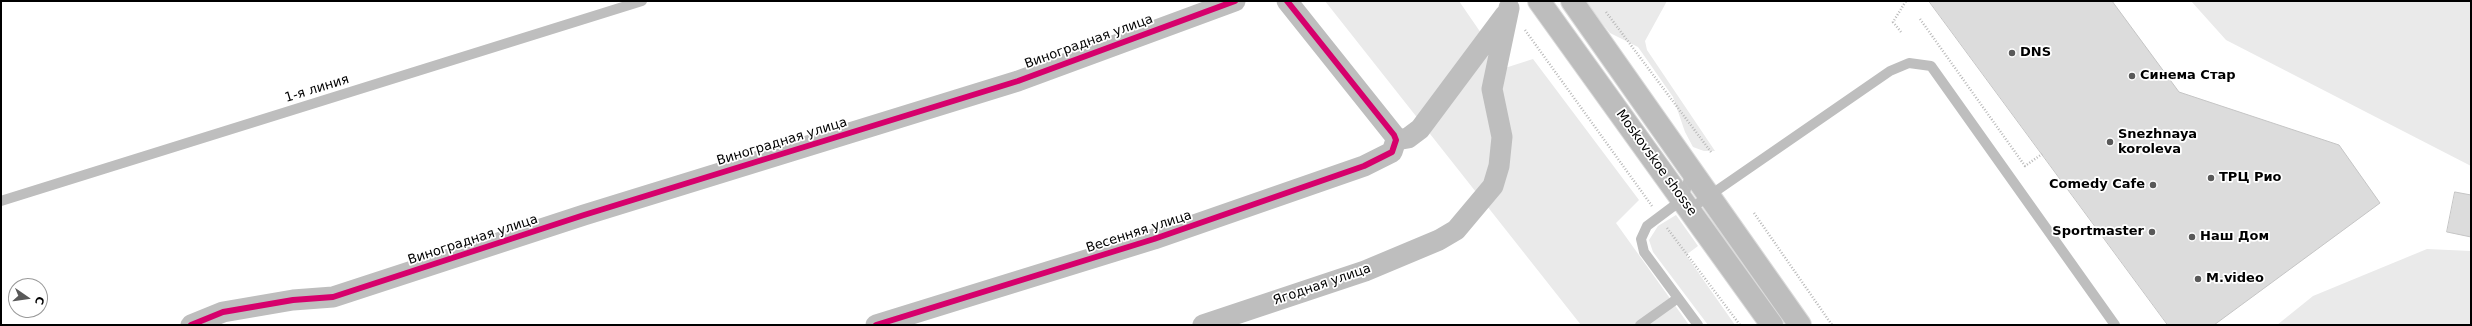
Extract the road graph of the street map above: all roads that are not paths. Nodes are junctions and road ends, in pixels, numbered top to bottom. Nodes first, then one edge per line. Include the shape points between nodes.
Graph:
1 (642, 1) edge
2 (1235, 1) edge
3 (1287, 1) edge
4 (1539, 1) edge
5 (1572, 1) edge
6 (1513, 5) edge
7 (1396, 140) junction
8 (1692, 170) junction
9 (1709, 195) junction
10 (1, 202) edge
11 (1687, 204) junction
12 (1678, 298) junction
13 (191, 325) edge
14 (876, 325) edge
15 (1203, 325) edge
16 (1640, 325) edge
17 (1698, 325) edge
18 (1772, 325) edge
19 (1800, 325) edge
20 (2115, 325) edge

1 - 10 lane, 1-я линия
2 - 13 street, Виноградная улица via 1018,81 584,215 332,297 293,300 223,312
3 - 7 street via 1390,129
4 - 11 main road, Moskovskoe shosse
5 - 8 main road, Moskovskoe shosse
6 - 7 street via 1420,129 1408,138
6 - 15 street, Ягодная улица via 1492,89 1502,138 1499,166 1493,186 1456,230 1439,240 1365,271
7 - 14 street, Весенняя улица via 1392,152 1386,156 1272,199 1154,239
8 - 9 main road, Moskovskoe shosse
8 - 11 lane
9 - 11 lane
9 - 19 main road, Moskovskoe shosse
9 - 20 lane via 1890,72 1909,63 1931,66
11 - 12 lane via 1659,217 1647,226 1641,239 1644,252
11 - 18 main road, Moskovskoe shosse
12 - 16 lane
12 - 17 lane

